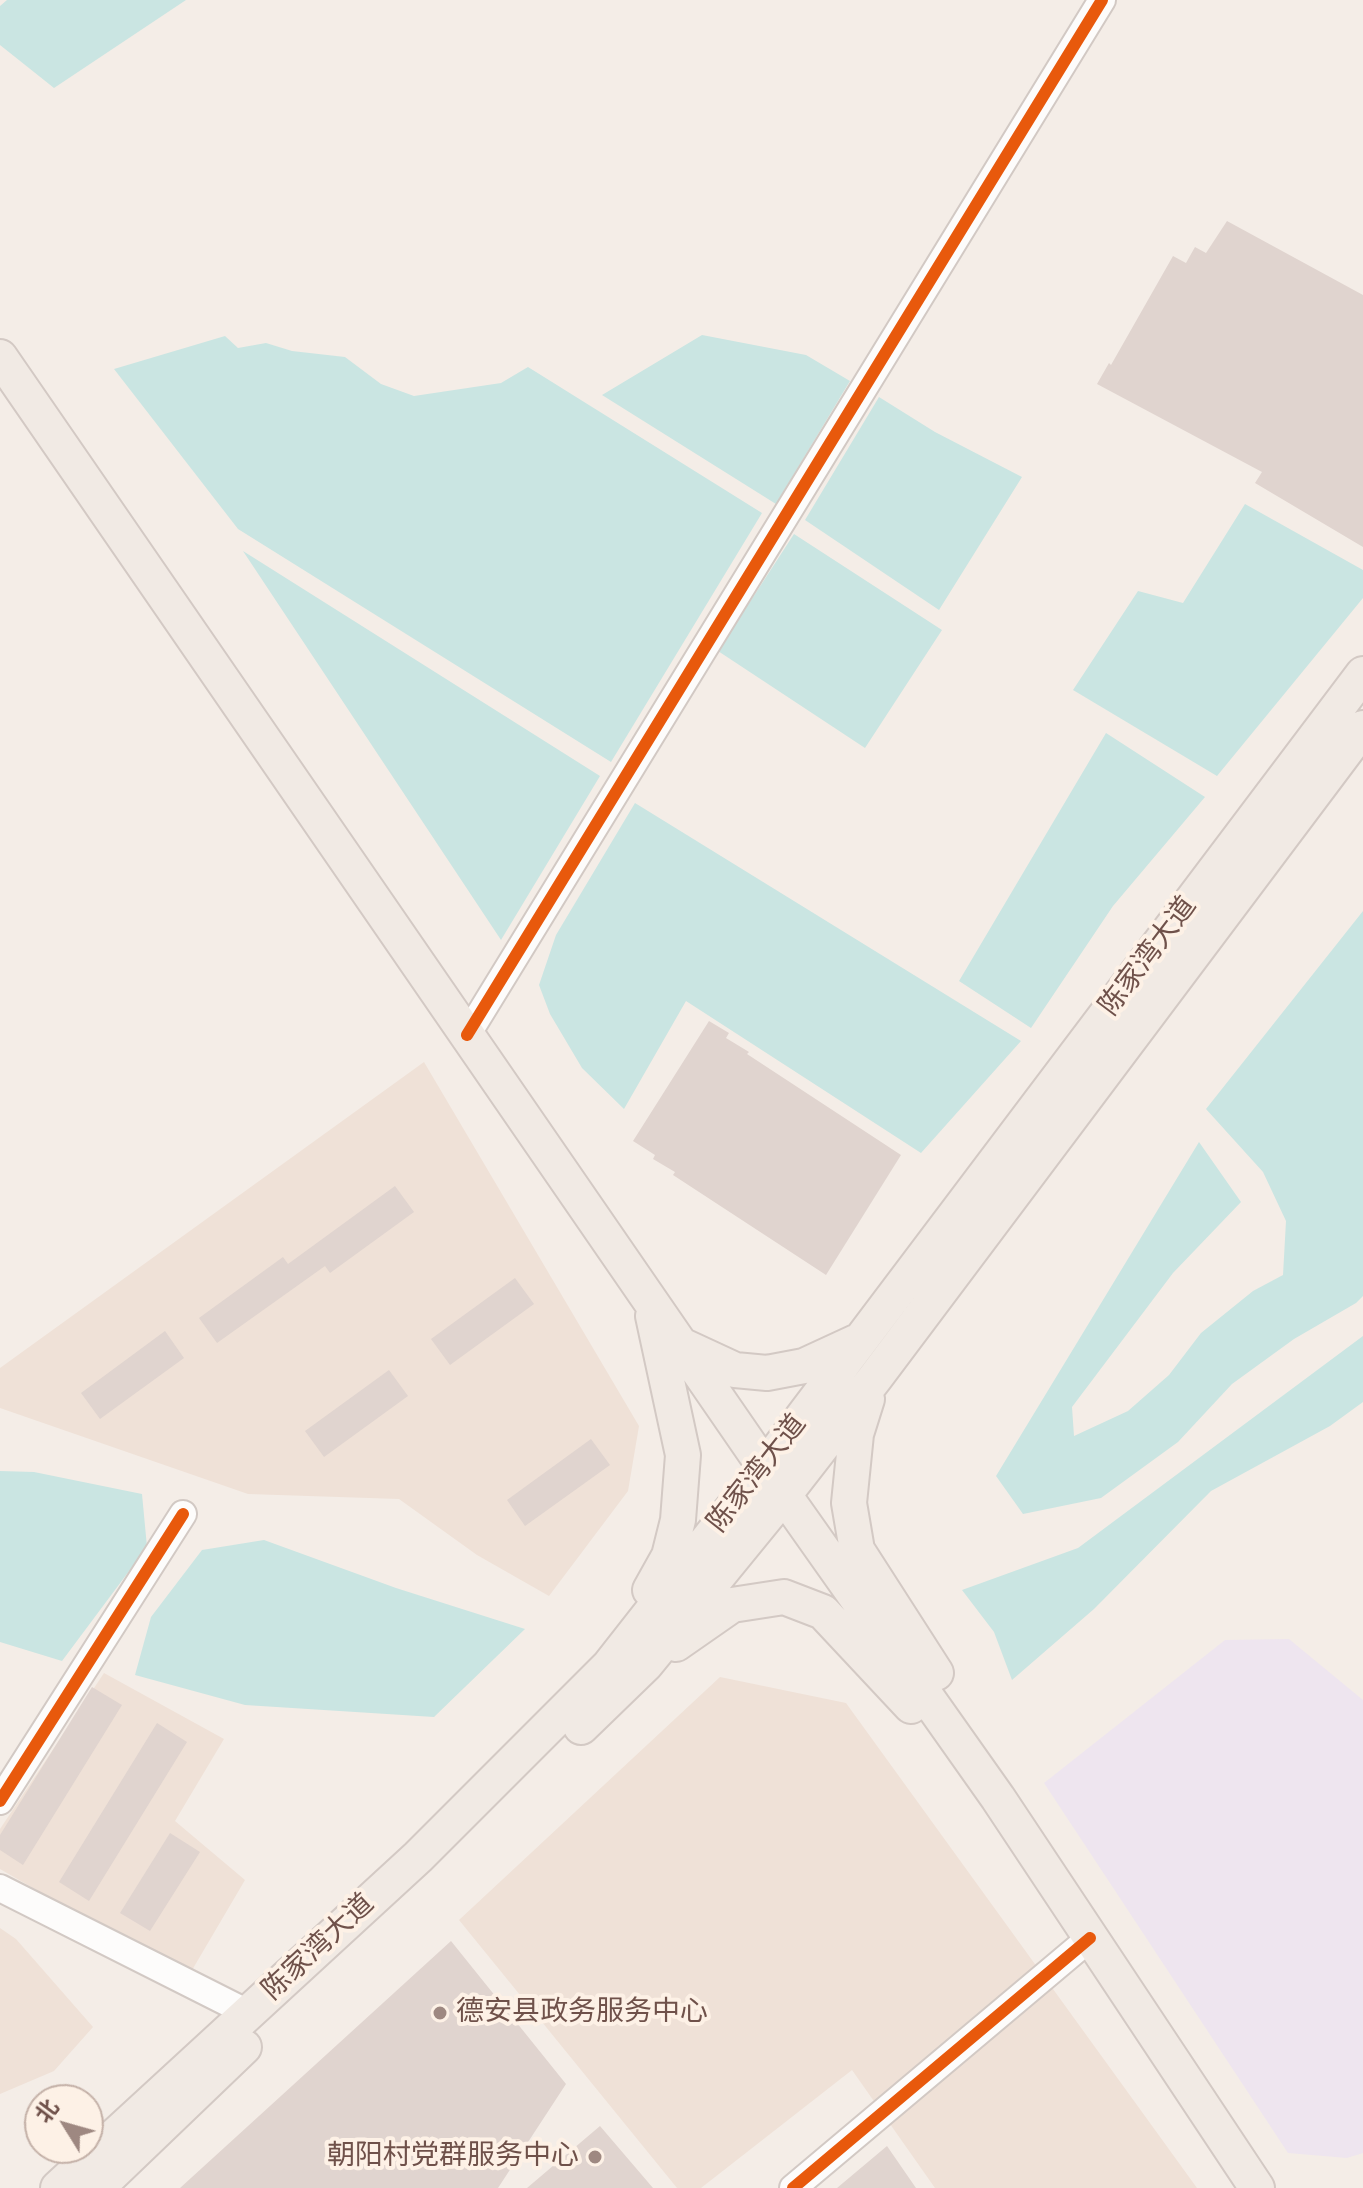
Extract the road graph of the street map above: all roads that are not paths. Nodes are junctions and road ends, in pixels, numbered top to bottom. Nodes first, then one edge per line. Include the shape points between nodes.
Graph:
1 (1102, 0) edge
2 (0, 357) edge
3 (1363, 674) edge
4 (1363, 728) edge
5 (467, 1035) junction
6 (650, 1300) junction
7 (860, 1340) junction
8 (680, 1344) junction
9 (875, 1378) junction
10 (765, 1467) junction
11 (784, 1495) junction
12 (183, 1514) dead end
13 (646, 1664) junction
14 (609, 1666) junction
15 (998, 1798) junction
16 (0, 1801) edge
17 (0, 1888) edge
18 (1090, 1938) junction
19 (248, 2013) junction
20 (58, 2188) edge
21 (97, 2188) edge
22 (793, 2188) edge
23 (1257, 2188) edge

1 - 5 street
2 - 5 main road
3 - 7 main road, 陈家湾大道
4 - 9 main road, 陈家湾大道
5 - 6 main road
6 - 8 main road
6 - 14 main road via 683,1455 678,1520 669,1556
7 - 8 main road via 804,1366 767,1373 735,1370
7 - 10 main road, 陈家湾大道
8 - 10 main road
9 - 11 main road, 陈家湾大道
9 - 15 main road via 856,1434 849,1503 857,1550 961,1712
10 - 11 main road
10 - 14 main road, 陈家湾大道
11 - 13 main road, 陈家湾大道
11 - 15 main road
12 - 16 street
13 - 15 main road via 732,1605 784,1597 823,1612
13 - 21 main road, 陈家湾大道
14 - 19 main road, 陈家湾大道 via 418,1857
15 - 18 main road
17 - 19 street
18 - 22 street
18 - 23 main road
19 - 20 main road, 陈家湾大道

